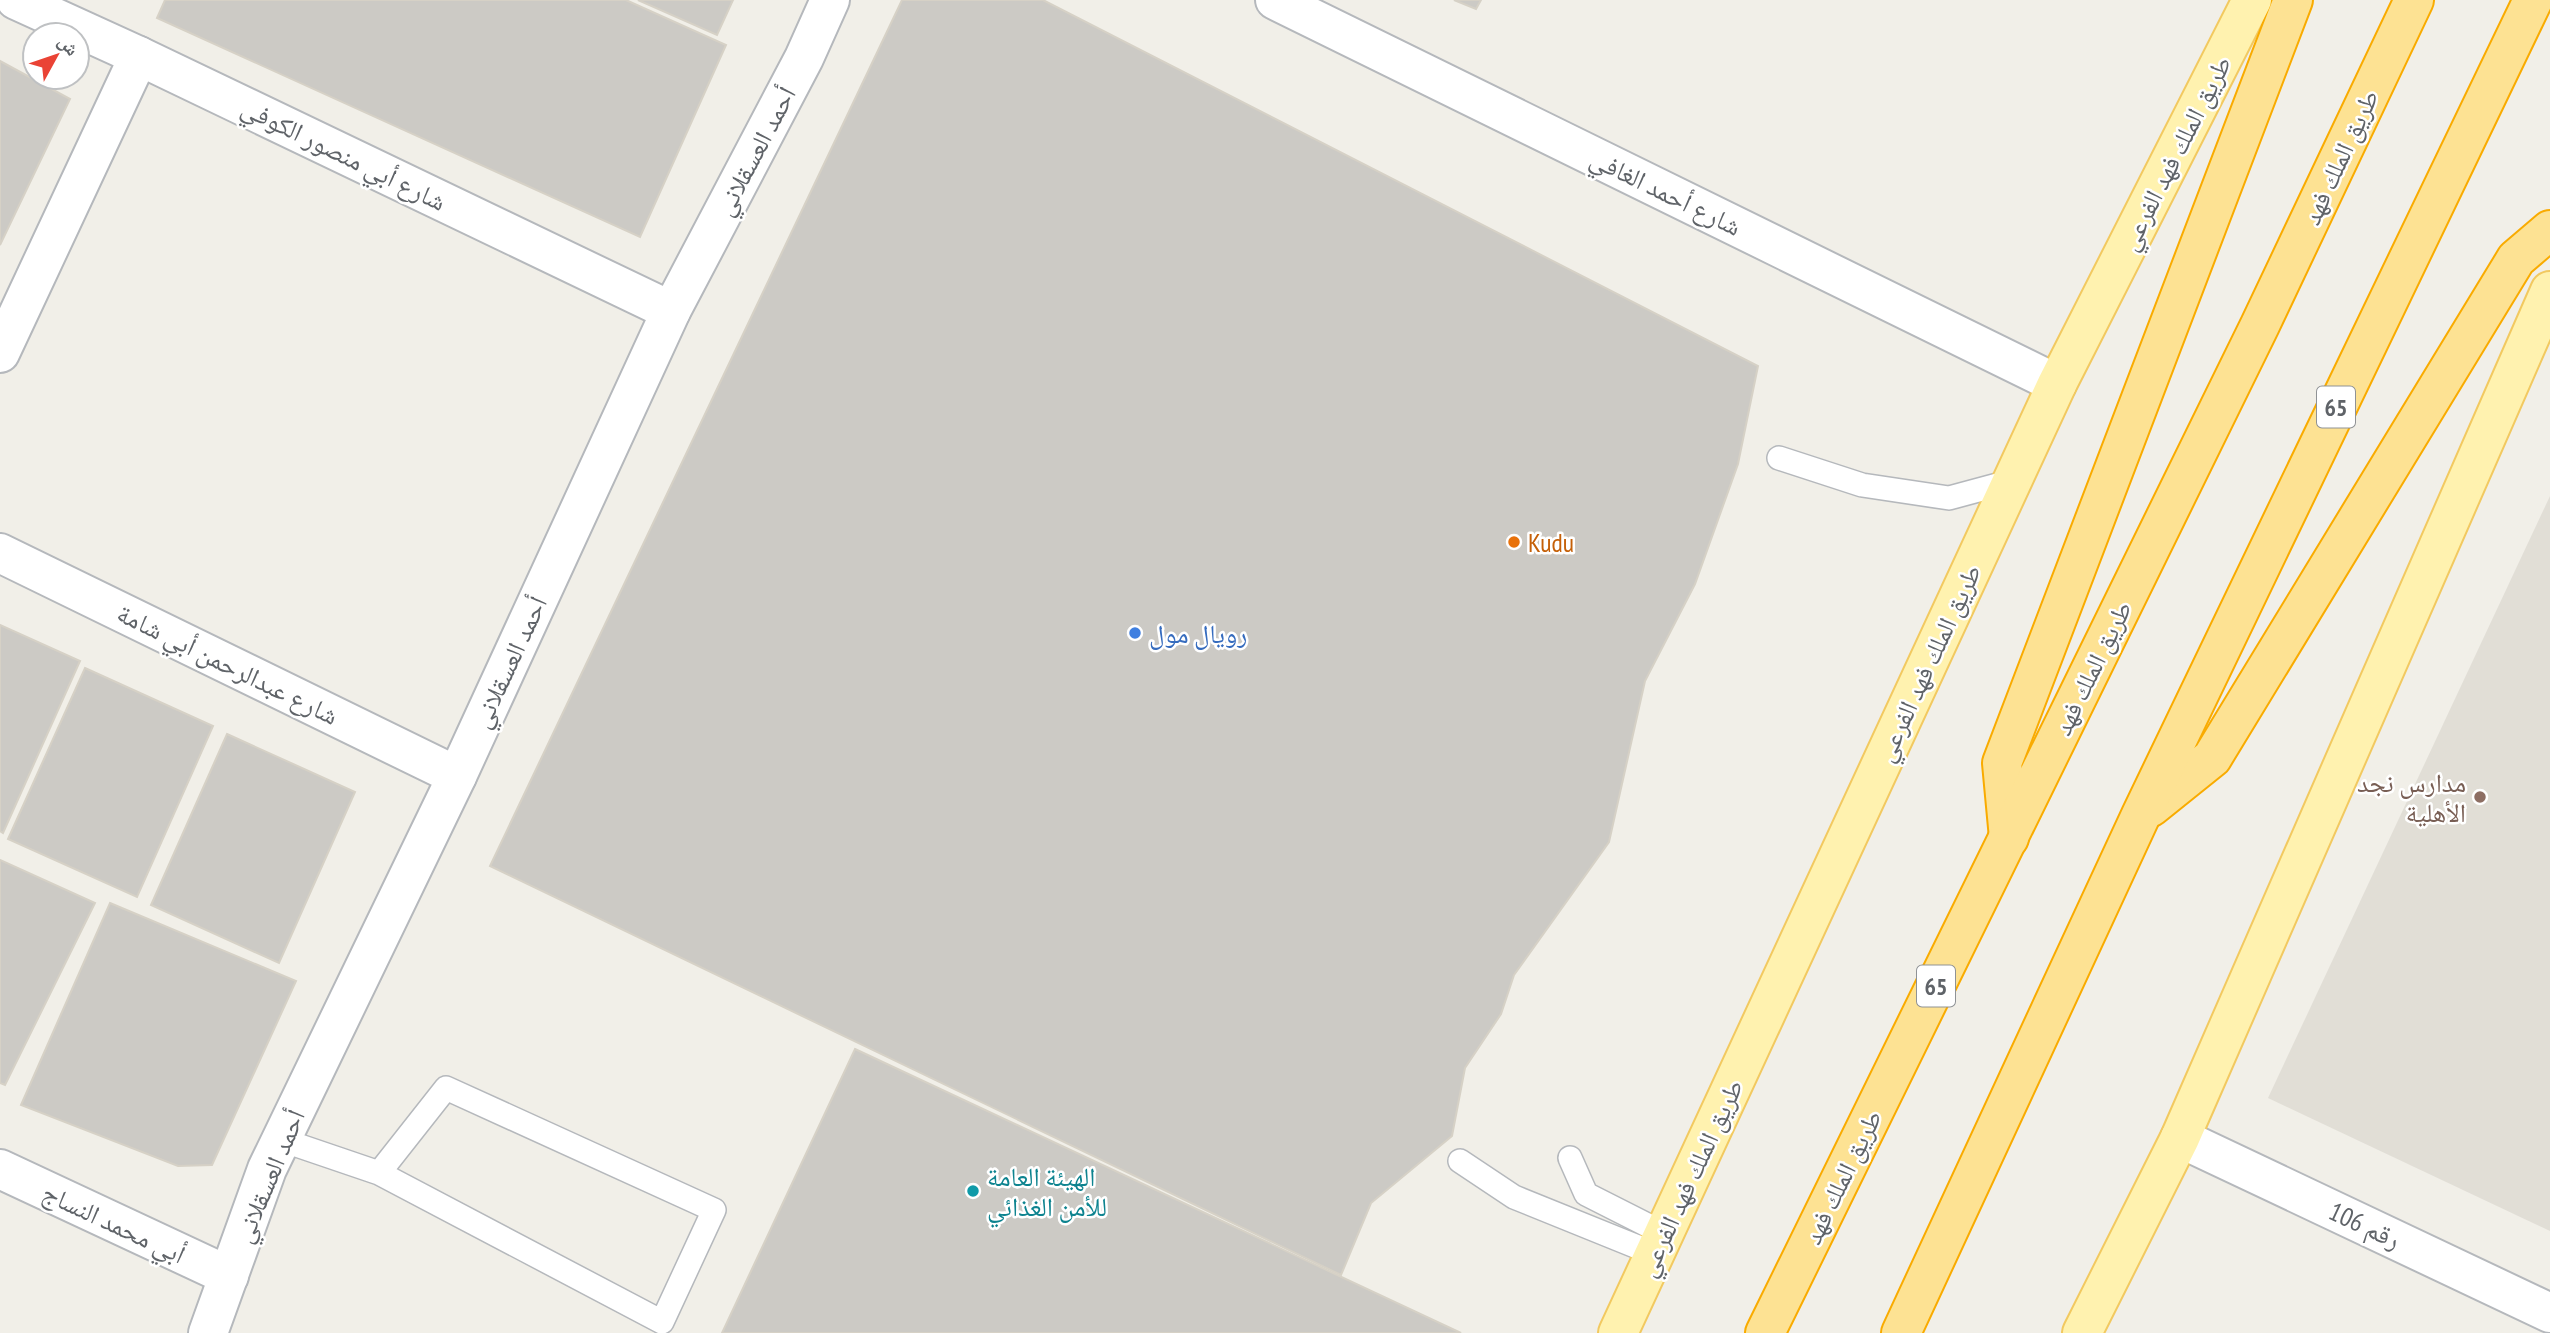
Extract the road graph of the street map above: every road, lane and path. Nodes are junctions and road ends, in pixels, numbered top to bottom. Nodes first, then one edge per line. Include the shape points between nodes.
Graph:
1 (16, 0) edge
2 (830, 0) edge
3 (1275, 0) edge
4 (2252, 0) edge
5 (2293, 0) edge
6 (2414, 0) edge
7 (2533, 0) edge
8 (139, 56) junction
9 (2550, 230) edge
10 (2550, 291) edge
11 (671, 311) junction
12 (2541, 338) edge
13 (0, 353) edge
14 (2057, 384) junction
15 (1779, 458) dead end
16 (2012, 481) junction
17 (0, 553) edge
18 (457, 775) junction
19 (2141, 815) junction
20 (2009, 838) junction
21 (2180, 1138) junction
22 (282, 1140) junction
23 (1570, 1158) dead end
24 (1460, 1161) dead end
25 (0, 1169) edge
26 (379, 1173) junction
27 (1660, 1244) junction
28 (229, 1276) junction
29 (2550, 1313) edge
30 (208, 1333) edge
31 (1618, 1333) edge
32 (1765, 1333) edge
33 (1901, 1333) edge
34 (2082, 1333) edge

1 - 8 street, شارع أبي منصور الكوفي
2 - 11 street, أحمد العسقلاني
3 - 14 street, شارع أحمد الغافي
4 - 14 main road, طريق الملك فهد الفرعي
5 - 20 highway via 2002,763
6 - 20 highway, طريق الملك فهد / 65
7 - 19 highway, 65
8 - 11 street, شارع أبي منصور الكوفي
8 - 13 street
9 - 19 highway via 2516,259 2212,758
10 - 12 main road
11 - 18 street, أحمد العسقلاني
12 - 21 main road
14 - 16 main road, طريق الملك فهد الفرعي
15 - 16 lane via 1862,485 1949,498
16 - 27 main road, طريق الملك فهد الفرعي
17 - 18 street, شارع عبدالرحمن أبي شامة
18 - 22 street, أحمد العسقلاني
19 - 33 highway, 65
20 - 32 highway, طريق الملك فهد / 65
21 - 29 street, رقم 106
21 - 34 main road
22 - 26 lane
22 - 28 street, أحمد العسقلاني
23 - 27 lane via 1586,1194
24 - 27 lane via 1514,1197
25 - 28 street, أبي محمد النساج
26 - 26 lane via 662,1322 714,1210 446,1088
27 - 31 main road, طريق الملك فهد الفرعي
28 - 30 street, أحمد العسقلاني

